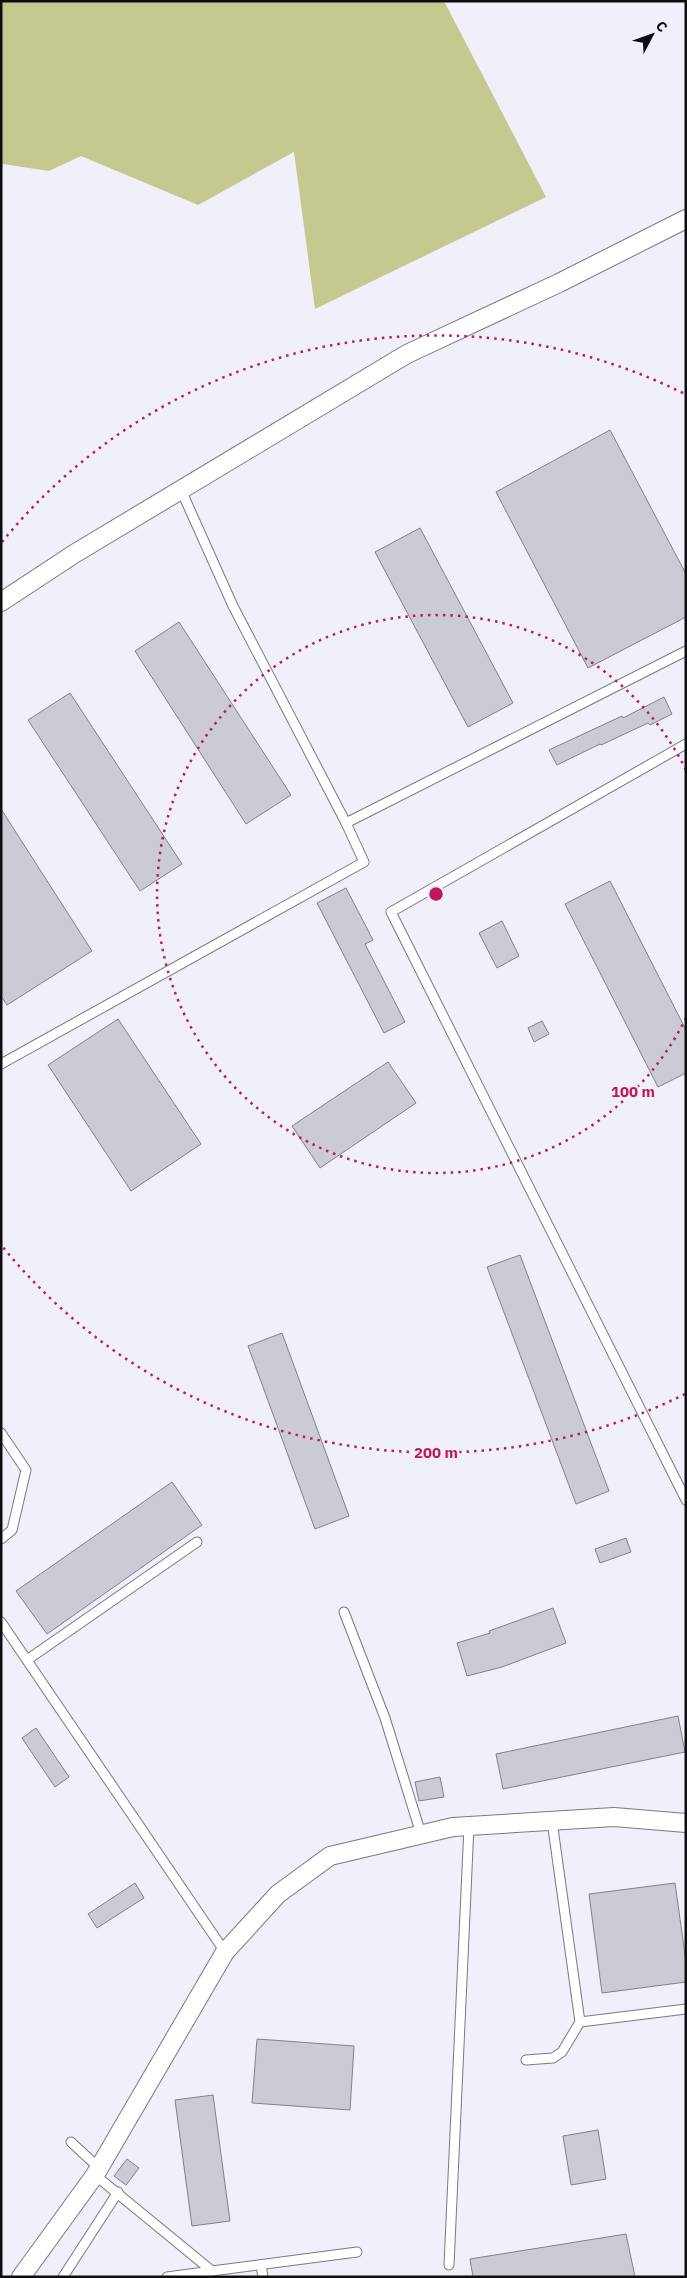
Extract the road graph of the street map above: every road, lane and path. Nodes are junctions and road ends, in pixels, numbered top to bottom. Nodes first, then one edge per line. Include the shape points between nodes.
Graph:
1 (686, 220) edge
2 (181, 490) junction
3 (1, 602) edge
4 (686, 651) edge
5 (686, 744) edge
6 (346, 823) junction
7 (1, 1064) edge
8 (1, 1433) edge
9 (686, 1500) edge
10 (1, 1538) edge
11 (197, 1542) dead end
12 (344, 1612) dead end
13 (1, 1622) edge
14 (27, 1660) junction
15 (552, 1821) junction
16 (686, 1823) edge
17 (469, 1826) junction
18 (421, 1834) junction
19 (225, 1952) junction
20 (686, 2009) edge
21 (580, 2022) junction
22 (526, 2060) dead end
23 (70, 2142) dead end
24 (97, 2171) junction
25 (118, 2192) junction
26 (357, 2252) dead end
27 (261, 2265) junction
28 (449, 2265) dead end
29 (212, 2271) junction
30 (20, 2277) edge
31 (63, 2277) edge
32 (167, 2277) edge
33 (263, 2277) edge

1 - 2 street via 407,354
2 - 3 street
2 - 6 lane via 233,606
4 - 6 lane
5 - 9 lane via 391,912
6 - 7 lane via 364,862
8 - 10 lane via 26,1470 12,1530
11 - 14 lane
12 - 18 lane via 385,1718
13 - 14 lane
14 - 19 lane
15 - 16 street via 614,1817
15 - 17 street
15 - 21 lane
17 - 18 street
17 - 28 lane
18 - 19 street via 330,1856 278,1894
19 - 24 street
20 - 21 lane
21 - 22 lane via 562,2052 553,2058
23 - 24 lane
24 - 25 lane
24 - 30 street
25 - 29 lane
25 - 31 lane
26 - 27 lane
27 - 29 lane
27 - 33 lane
29 - 32 lane

